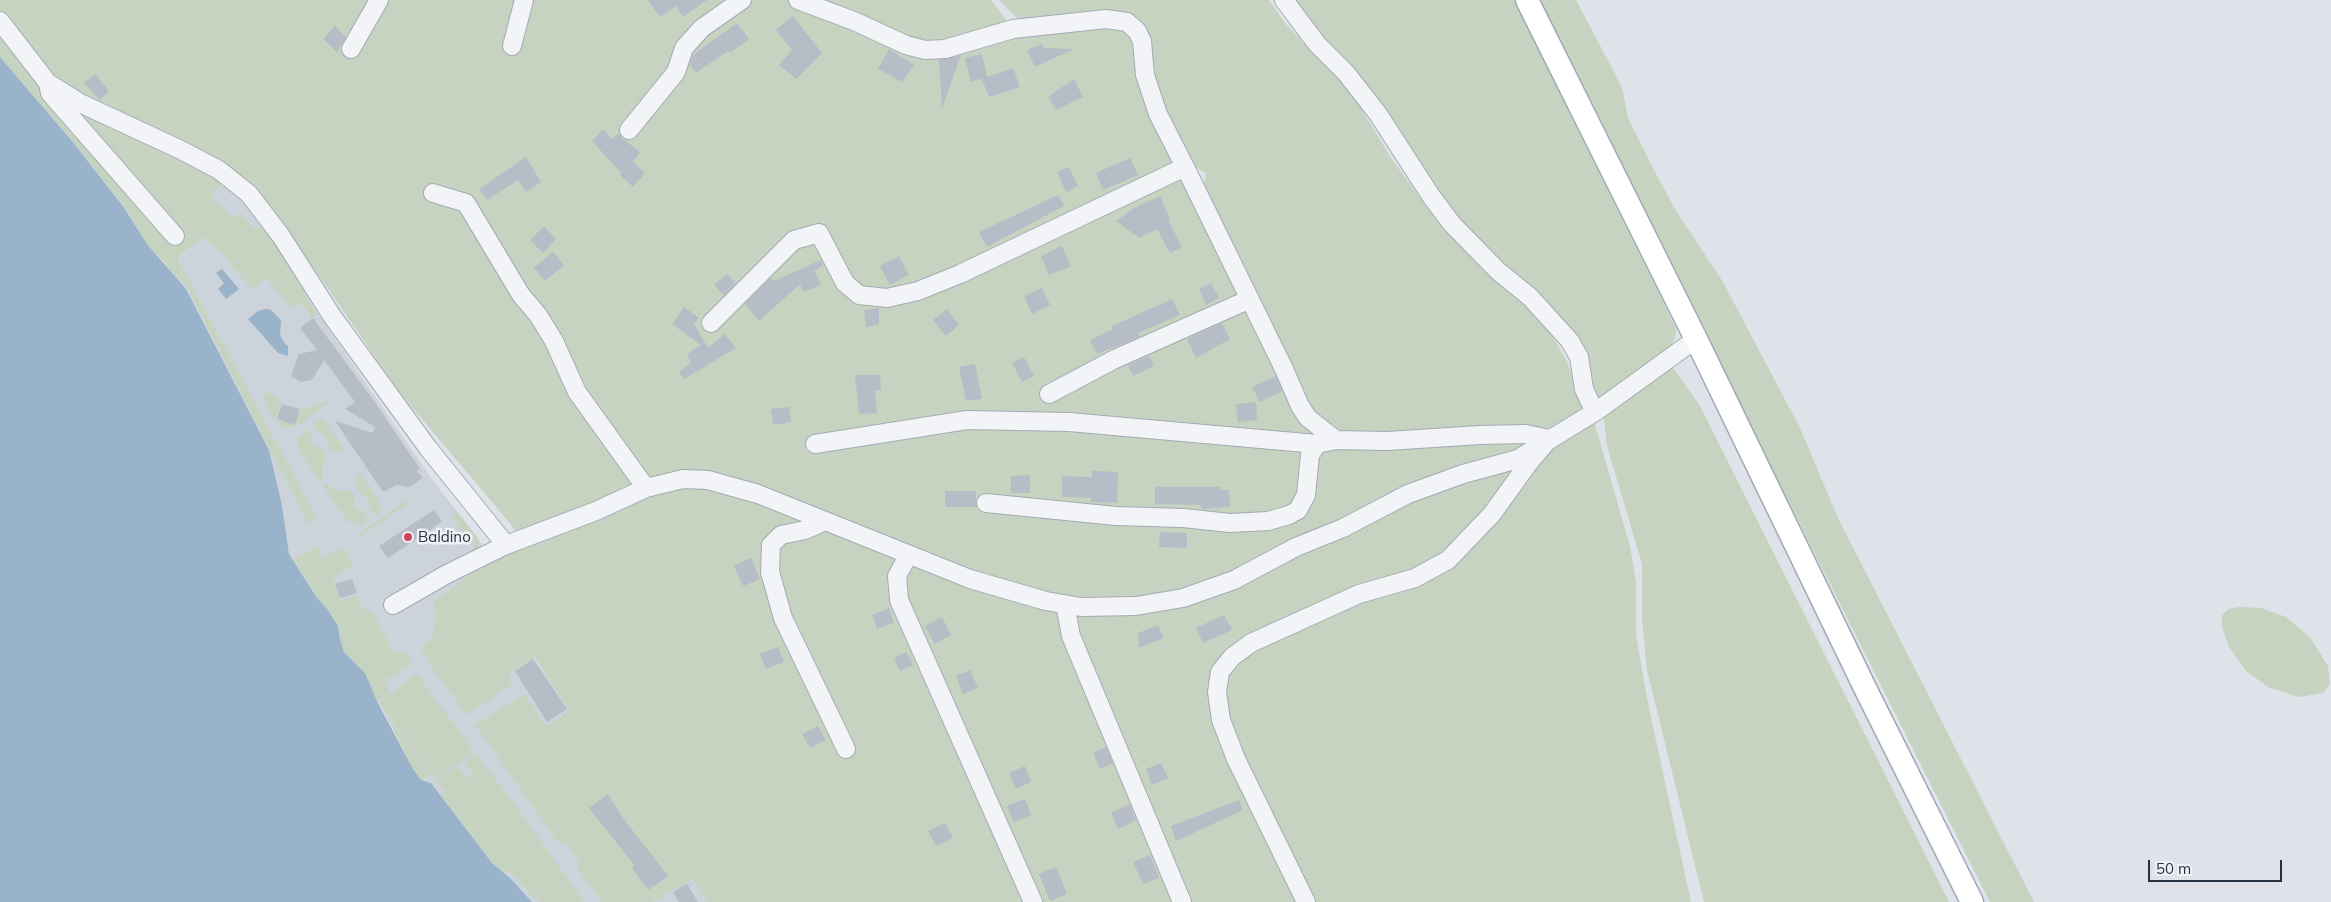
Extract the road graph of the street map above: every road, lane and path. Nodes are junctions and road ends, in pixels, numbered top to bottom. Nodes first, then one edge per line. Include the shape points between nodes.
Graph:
1 (379, 0) edge
2 (524, 0) edge
3 (742, 0) edge
4 (798, 0) edge
5 (1284, 0) edge
6 (1527, 0) edge
7 (0, 21) edge
8 (512, 46) dead end
9 (351, 50) dead end
10 (48, 83) junction
11 (629, 130) dead end
12 (1185, 167) junction
13 (433, 193) dead end
14 (175, 236) dead end
15 (1250, 299) junction
16 (711, 322) dead end
17 (1696, 339) junction
18 (1049, 394) dead end
19 (1598, 410) junction
20 (1549, 439) junction
21 (1336, 440) junction
22 (815, 444) dead end
23 (1317, 444) junction
24 (646, 488) junction
25 (986, 503) dead end
26 (825, 520) junction
27 (506, 544) junction
28 (908, 556) junction
29 (1065, 604) junction
30 (392, 605) dead end
31 (846, 749) dead end
32 (1033, 902) edge
33 (1182, 902) edge
34 (1306, 902) edge
35 (1972, 902) edge

1 - 9 lane
2 - 8 lane
3 - 11 lane via 702,28 684,48 676,72
4 - 12 lane via 925,50 945,49 1013,29 1106,19 1127,22 1142,41 1145,76 1158,114
5 - 19 lane via 1317,44 1346,73 1378,114 1452,224 1485,259 1537,303 1570,341 1579,357 1584,389
6 - 17 main road
7 - 10 lane
10 - 14 lane via 50,93
10 - 27 lane via 80,104 219,170 249,194 428,448
12 - 15 lane
12 - 16 lane via 960,274 918,291 887,298 859,295 846,283 820,233 794,240
13 - 24 lane via 466,203 521,295 554,341 577,392
15 - 18 lane via 1142,347
15 - 21 lane via 1300,406 1308,418
17 - 19 lane
17 - 35 main road
19 - 20 lane
20 - 21 lane via 1526,434 1387,441
20 - 29 lane via 1518,460 1463,474 1408,494 1234,580 1184,598 1136,606 1081,607
20 - 34 lane via 1492,514 1448,560 1415,578 1359,594 1251,643 1232,657 1220,672 1217,692 1221,720 1236,759
21 - 23 lane
22 - 23 lane via 967,420 1070,422
23 - 25 lane via 1310,456 1306,495 1298,510 1268,521 1230,523 1116,516
24 - 26 lane via 683,479 708,480 758,494
24 - 27 lane via 596,511
26 - 28 lane
26 - 31 lane via 805,530 781,535 771,544 770,572 782,618
27 - 30 lane
28 - 29 lane via 970,579
28 - 32 lane via 897,576 899,600
29 - 33 lane via 1071,636

